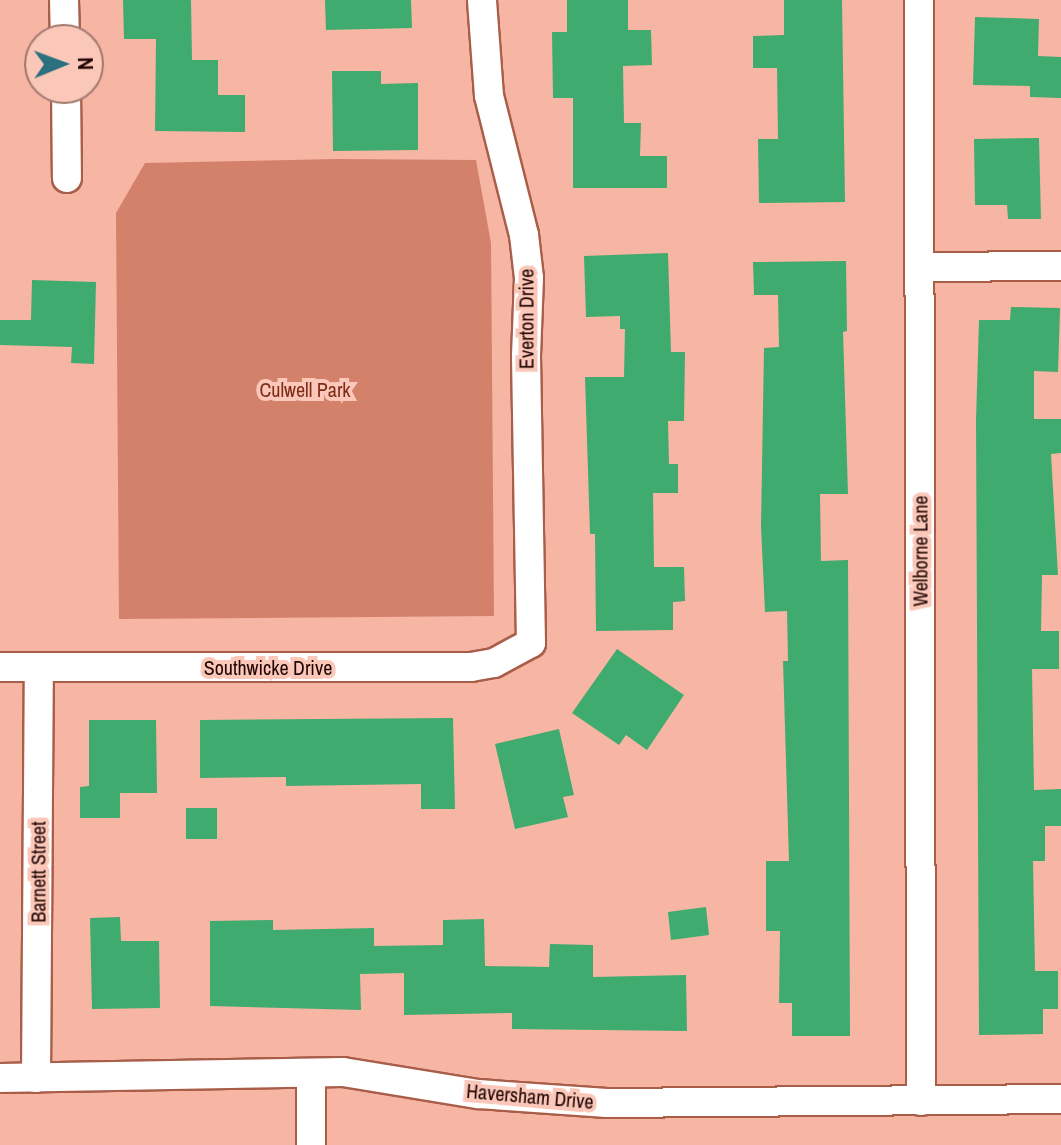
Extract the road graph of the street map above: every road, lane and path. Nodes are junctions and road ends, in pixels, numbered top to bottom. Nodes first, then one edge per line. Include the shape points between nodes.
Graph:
1 (64, 0) edge
2 (482, 0) edge
3 (919, 0) edge
4 (65, 24) edge
5 (66, 104) edge
6 (67, 178) dead end
7 (1061, 266) edge
8 (919, 267) junction
9 (531, 643) joint
10 (0, 667) edge
11 (39, 667) junction
12 (311, 1073) junction
13 (0, 1078) edge
14 (36, 1078) junction
15 (1061, 1099) edge
16 (921, 1101) junction
17 (311, 1145) edge

1 - 4 street
2 - 9 street, Everton Drive via 489,96 524,235 529,278
3 - 8 street, Welborne Lane
5 - 6 street
7 - 8 street
8 - 16 street, Welborne Lane
9 - 11 street, Southwicke Drive via 494,663 471,667
10 - 11 street, Southwicke Drive
11 - 14 street, Barnett Street
12 - 14 street, Haversham Drive
12 - 16 street, Haversham Drive via 343,1072 478,1094 607,1103
12 - 17 street
13 - 14 street, Haversham Drive
15 - 16 street, Haversham Drive

